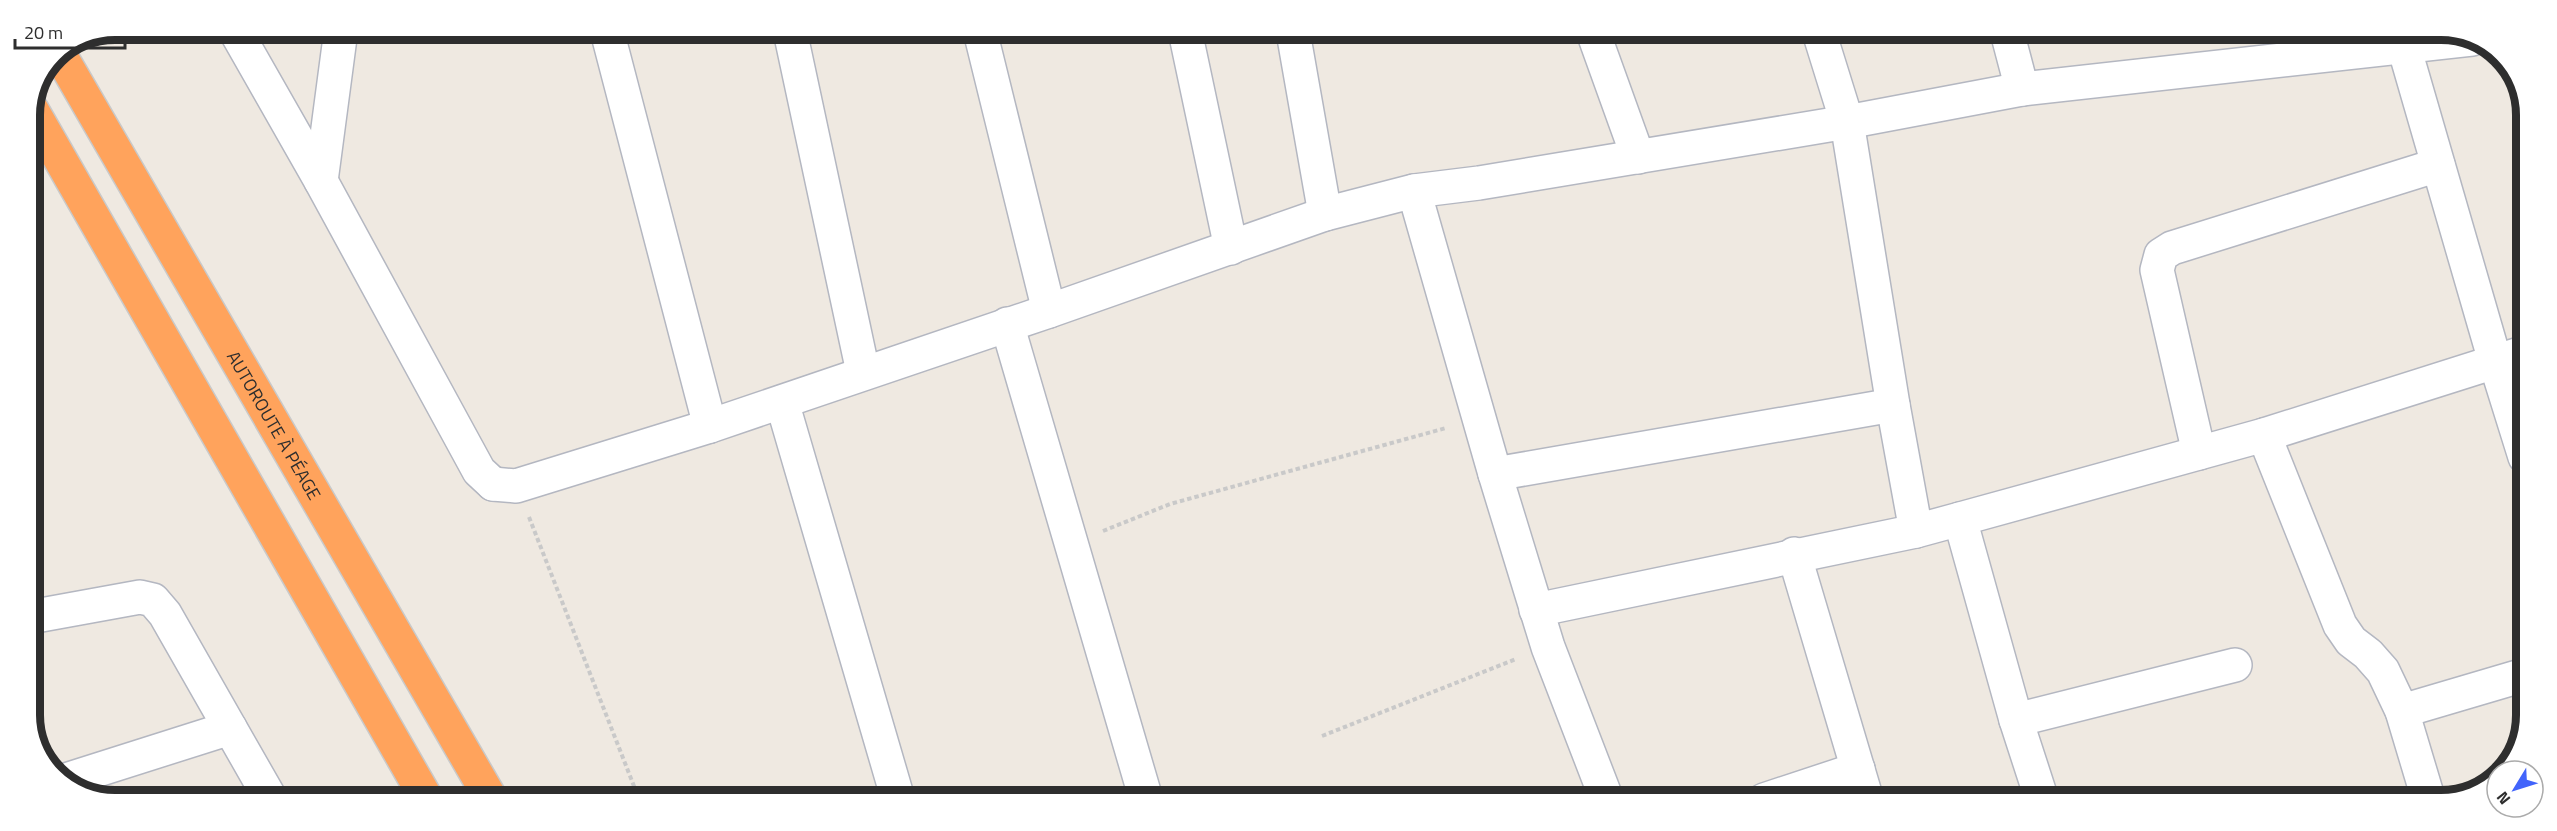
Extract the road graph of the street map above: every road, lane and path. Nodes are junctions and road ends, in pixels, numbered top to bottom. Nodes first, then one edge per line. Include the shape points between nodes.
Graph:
1 (241, 40) edge
2 (340, 40) edge
3 (609, 40) edge
4 (792, 40) edge
5 (982, 40) edge
6 (1187, 40) edge
7 (1294, 40) edge
8 (1596, 40) edge
9 (1821, 40) edge
10 (2009, 40) edge
11 (2402, 40) edge
12 (64, 60) edge
13 (2022, 89) junction
14 (1847, 122) junction
15 (40, 124) edge
16 (1638, 157) junction
17 (2438, 165) junction
18 (321, 181) junction
19 (1414, 191) junction
20 (1325, 214) junction
21 (1231, 248) junction
22 (1049, 311) junction
23 (1007, 324) junction
24 (2516, 355) edge
25 (2495, 361) junction
26 (863, 372) junction
27 (782, 402) junction
28 (1893, 405) junction
29 (1479, 419) junction
30 (710, 426) junction
31 (2516, 428) edge
32 (2264, 435) junction
33 (2199, 453) junction
34 (1495, 474) junction
35 (504, 485) junction
36 (1960, 519) junction
37 (1916, 531) junction
38 (1071, 544) junction
39 (1794, 554) junction
40 (1536, 610) junction
41 (41, 615) edge
42 (1548, 647) junction
43 (2235, 665) dead end
44 (2516, 677) edge
45 (2402, 711) junction
46 (2016, 720) junction
47 (230, 728) junction
48 (1322, 736) dead end
49 (1858, 769) junction
50 (73, 778) edge
51 (265, 790) edge
52 (421, 790) edge
53 (486, 790) edge
54 (635, 790) edge
55 (895, 790) edge
56 (1143, 790) edge
57 (1603, 790) edge
58 (1794, 790) edge
59 (1864, 790) edge
60 (2038, 790) edge
61 (2426, 790) edge

1 - 18 street
2 - 18 street
3 - 30 street
4 - 26 street
5 - 22 street
6 - 21 street
7 - 20 street
8 - 16 street
9 - 14 street
10 - 13 street
11 - 13 street
11 - 17 street
12 - 53 highway, AUTOROUTE À PÉAGE
13 - 14 street
14 - 16 street
14 - 28 street
15 - 52 highway
16 - 19 street
17 - 25 street
17 - 33 street via 2172,248 2161,255 2157,270
18 - 35 street via 479,471
19 - 20 street
19 - 29 street
20 - 21 street
21 - 22 street
22 - 23 street
23 - 26 street
23 - 38 street
24 - 25 street
25 - 31 street
25 - 32 street
26 - 27 street
27 - 30 street
27 - 55 street
28 - 34 street
28 - 37 street
29 - 34 street
29 - 38 path via 1170,504
30 - 35 street
32 - 33 street
32 - 45 street via 2340,625 2383,671
33 - 36 street
34 - 40 street
35 - 54 path
36 - 37 street
36 - 46 street
37 - 39 street
38 - 56 street
39 - 40 street
39 - 49 street
40 - 42 street
41 - 47 street via 140,597 153,600 165,614
42 - 48 path
42 - 57 street
43 - 46 street
44 - 45 street
45 - 61 street
46 - 60 street
47 - 50 street
47 - 51 street
49 - 58 street
49 - 59 street

